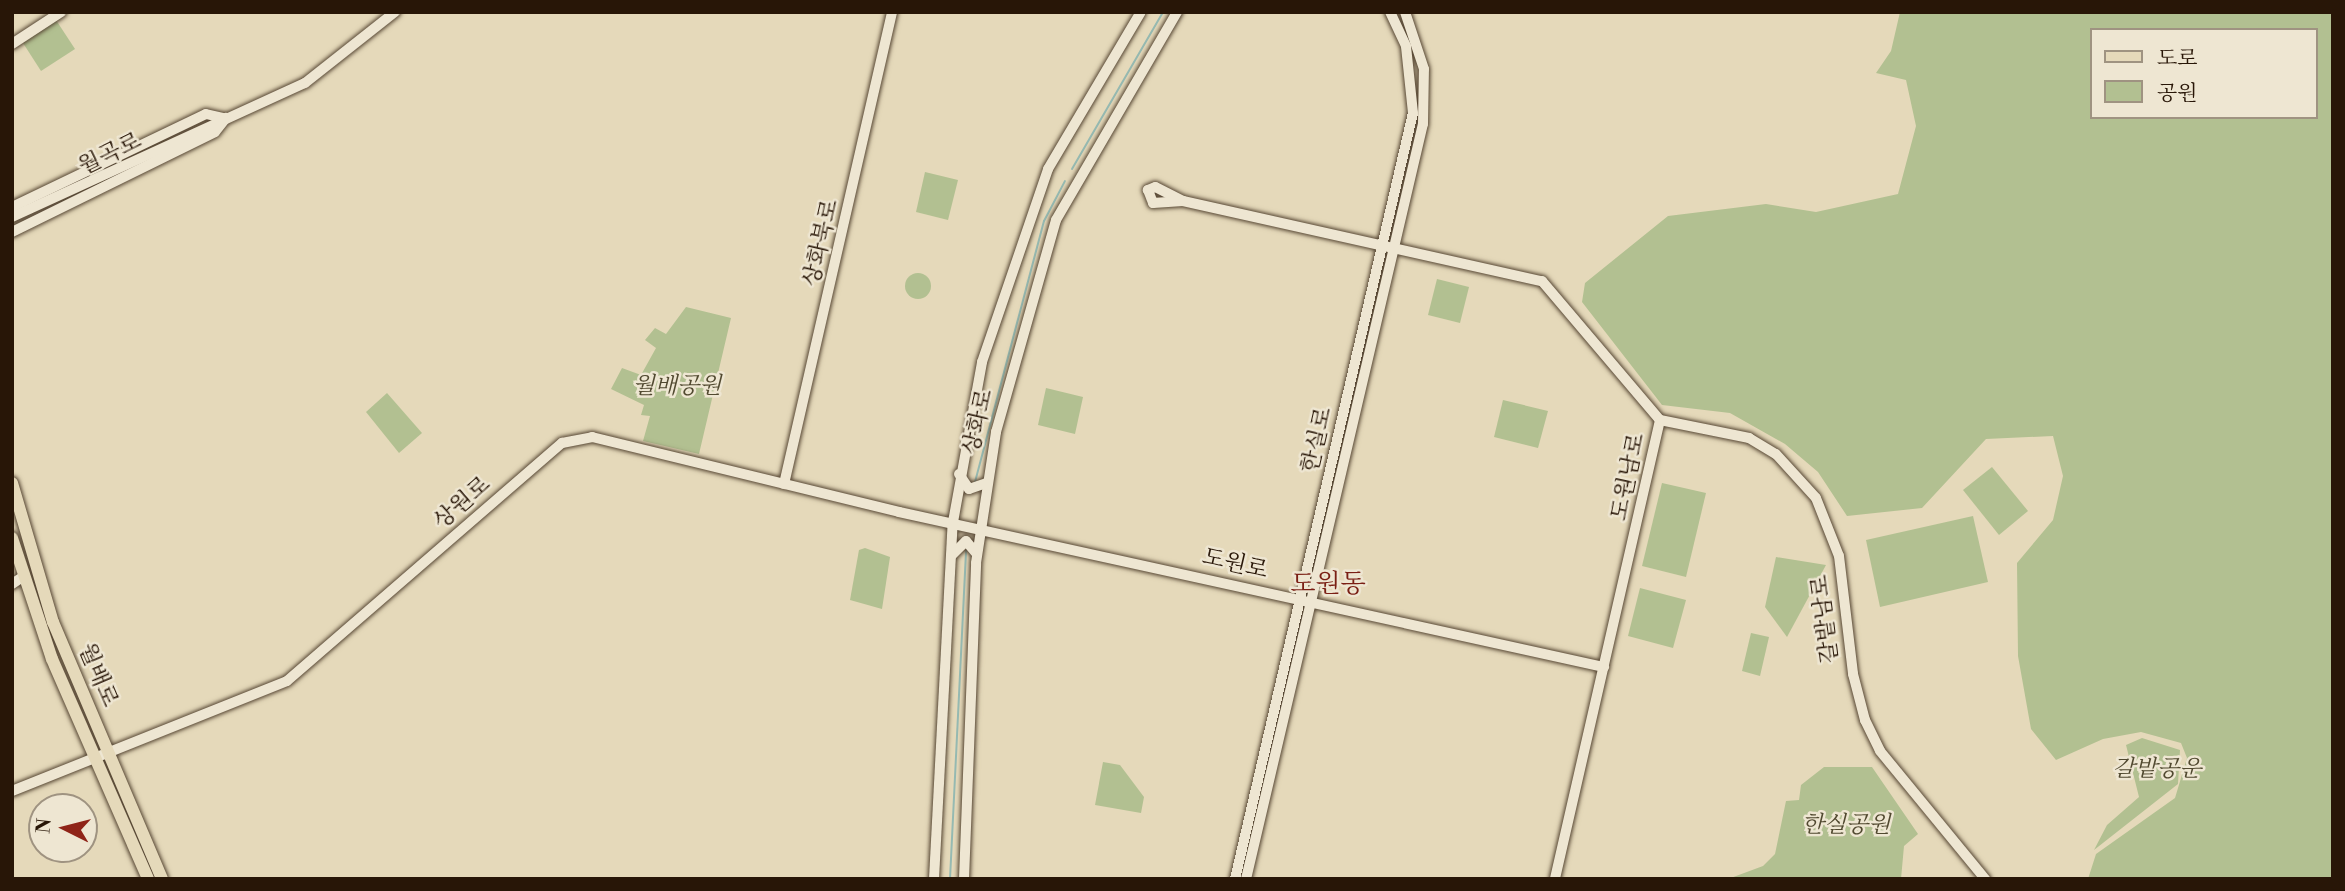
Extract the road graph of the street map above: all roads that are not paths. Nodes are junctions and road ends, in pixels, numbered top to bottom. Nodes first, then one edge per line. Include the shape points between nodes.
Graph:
1 (61, 12) edge
2 (395, 12) edge
3 (892, 12) edge
4 (1140, 12) edge
5 (1177, 12) edge
6 (1390, 12) edge
7 (1405, 12) edge
8 (12, 44) edge
9 (226, 118) junction
10 (107, 174) junction
11 (1183, 201) dead end
12 (12, 207) edge
13 (12, 217) edge
14 (12, 226) edge
15 (12, 232) edge
16 (1389, 244) junction
17 (1660, 420) junction
18 (959, 474) junction
19 (986, 482) junction
20 (12, 483) edge
21 (784, 484) junction
22 (953, 522) junction
23 (980, 527) junction
24 (12, 538) edge
25 (951, 557) junction
26 (977, 557) junction
27 (17, 581) edge
28 (1307, 600) junction
29 (1604, 667) junction
30 (102, 756) junction
31 (12, 791) edge
32 (148, 879) edge
33 (162, 879) edge
34 (934, 879) edge
35 (964, 879) edge
36 (1235, 879) edge
37 (1247, 879) edge
38 (1555, 879) edge
39 (1985, 879) edge

1 - 8 street
2 - 9 main road, 월곡로 via 305,83
3 - 21 street, 상화북로
4 - 18 main road, 상화로 via 1043,181 982,362
5 - 19 main road, 상화로 via 1056,220
6 - 16 main road, 한실로 via 1406,46 1413,113
7 - 16 main road, 한실로 via 1426,94
9 - 10 main road, 월곡로
9 - 12 main road via 206,114
9 - 15 main road via 215,132
10 - 13 main road, 월곡로
10 - 14 main road, 월곡로
11 - 16 street, 도원남로
16 - 17 street, 도원남로 via 1542,281
16 - 28 main road, 한실로
17 - 29 street, 도원남로
17 - 39 main road, 갈밭남로 via 1749,438 1776,454 1816,498 1839,556 1853,674 1865,720 1880,751
18 - 19 main road via 969,489
18 - 22 main road, 상화로
19 - 23 main road, 상화로
20 - 30 main road, 월배로 via 49,611
21 - 22 street, 상원로
21 - 30 street, 상원로 via 592,437 562,443 287,681
22 - 23 street, 상원로
22 - 25 main road, 상화로
23 - 26 main road, 상화로
23 - 28 street, 도원로
24 - 27 main road, 월배로
25 - 26 main road via 966,541
25 - 34 main road, 상화로
26 - 35 main road, 상화로
27 - 30 main road, 월배로
28 - 29 street, 도원로
28 - 36 main road, 한실로
28 - 37 main road, 한실로
29 - 38 street, 도원남로
30 - 31 street, 상원로
30 - 32 main road, 월배로
30 - 33 main road, 월배로

